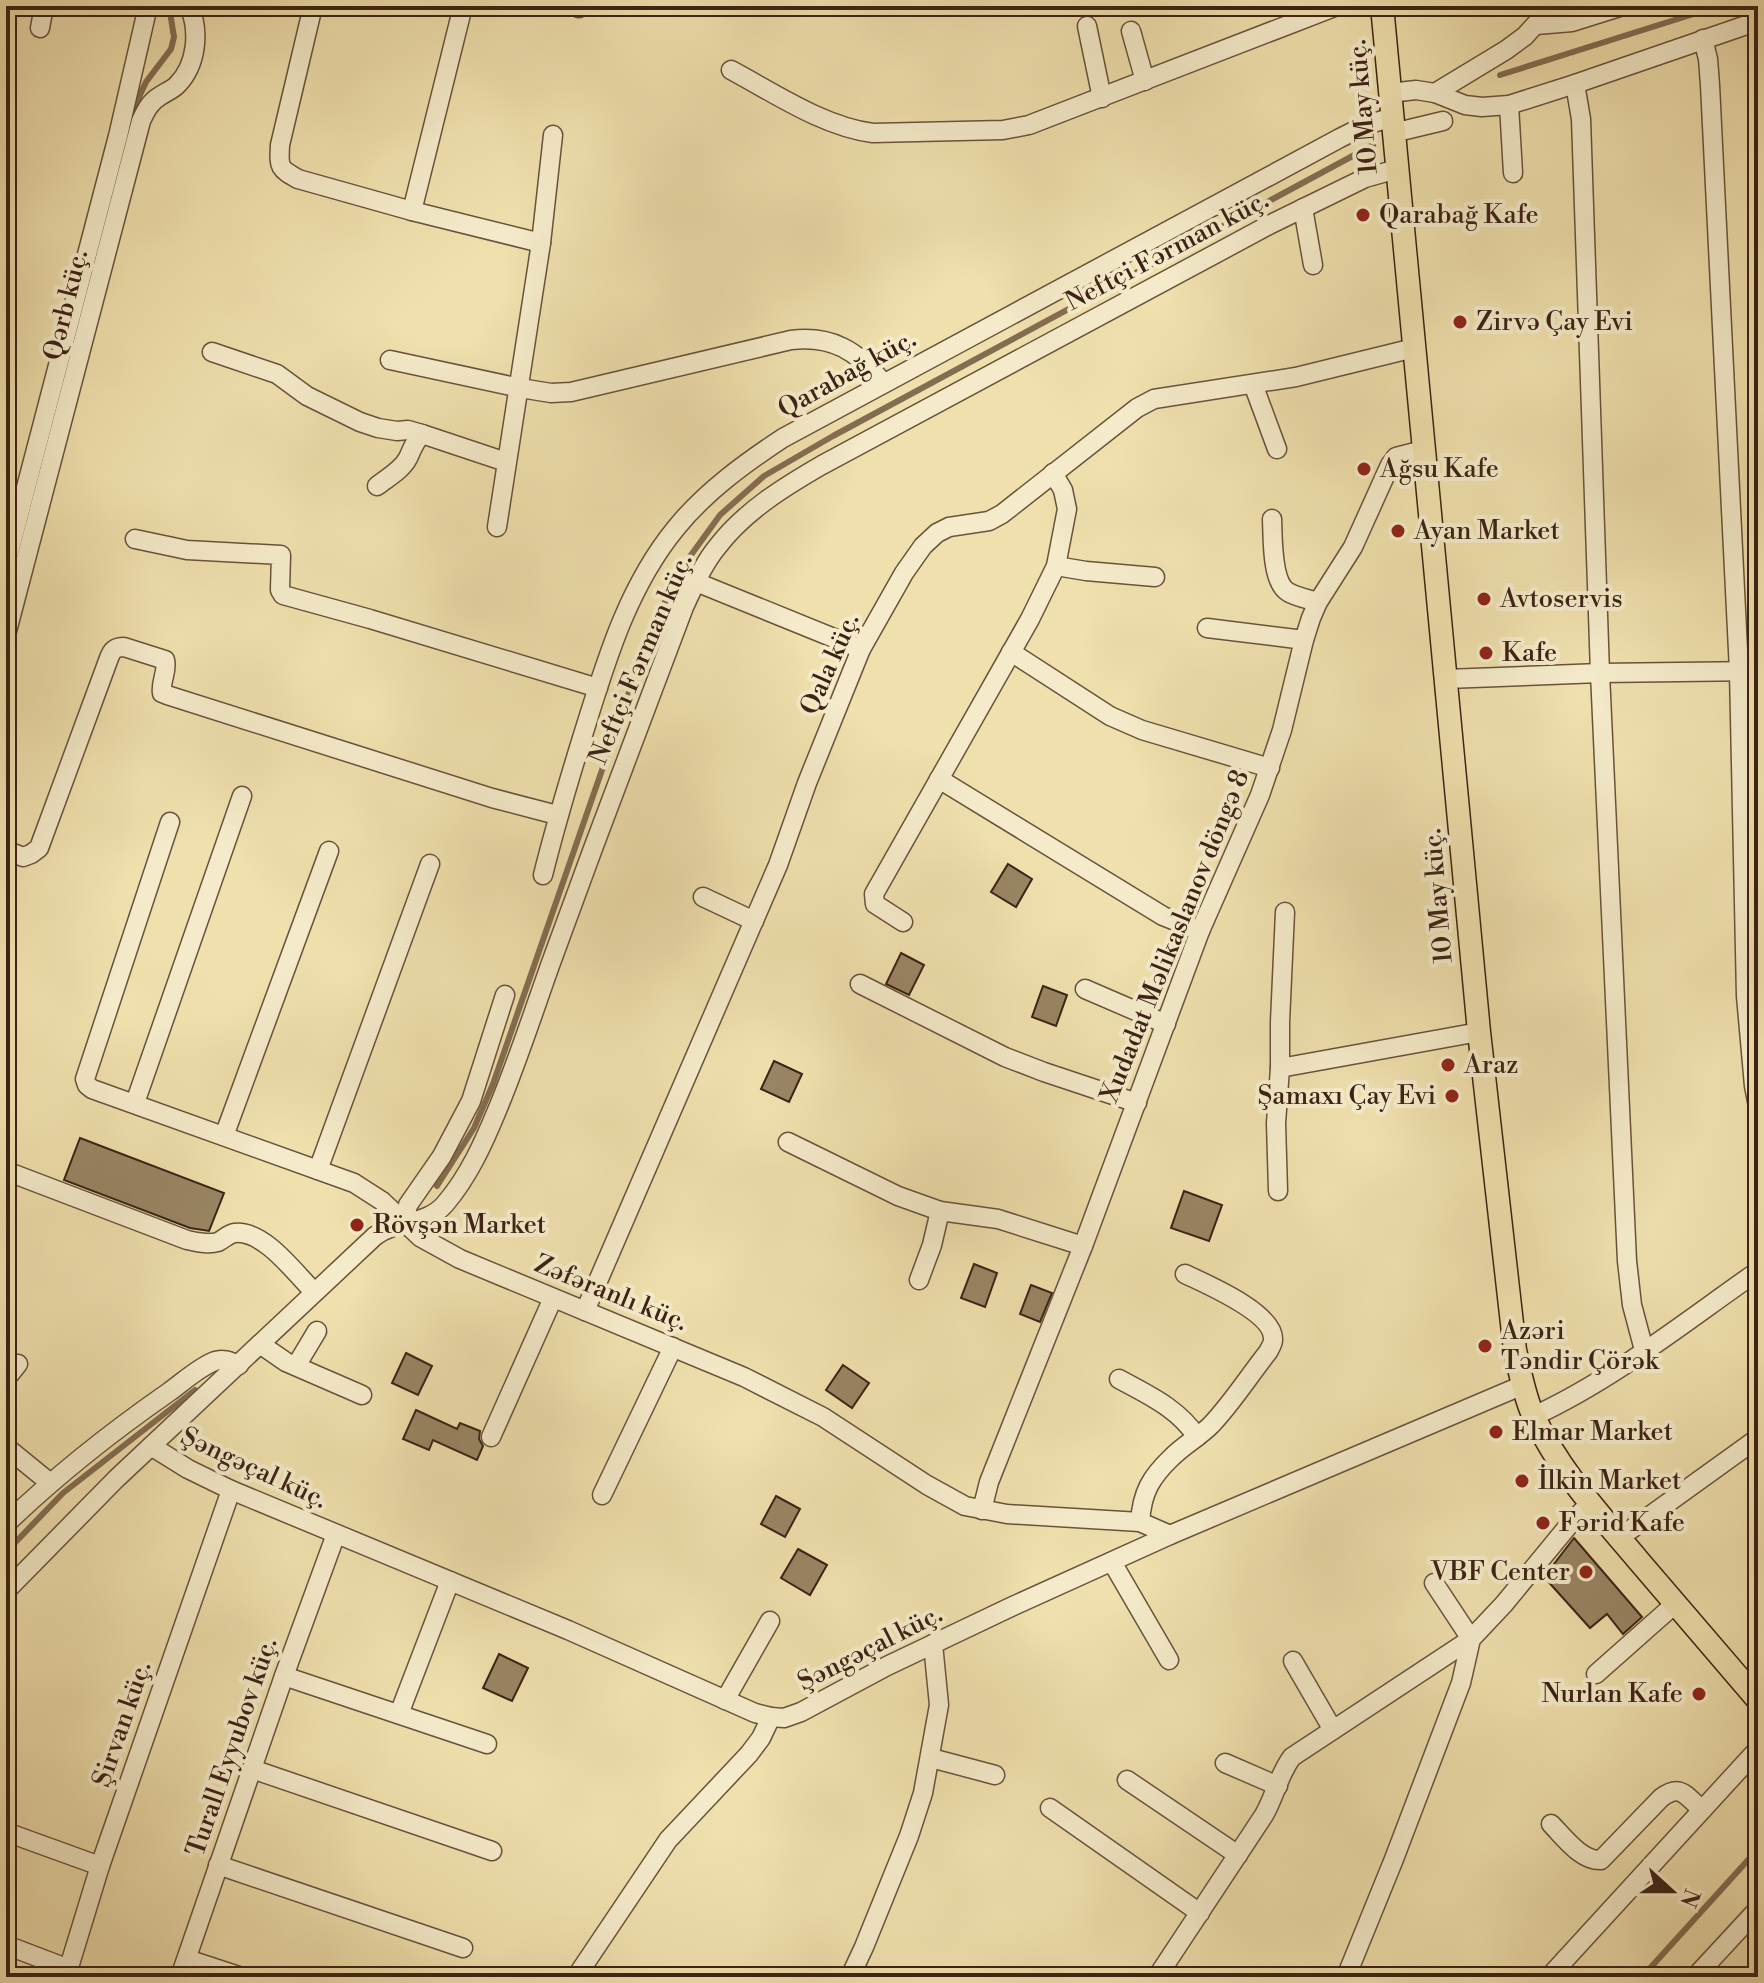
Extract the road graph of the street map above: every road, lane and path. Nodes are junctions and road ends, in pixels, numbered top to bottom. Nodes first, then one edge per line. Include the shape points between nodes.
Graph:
1 (44, 6) edge
2 (148, 6) edge
3 (189, 6) edge
4 (313, 6) edge
5 (463, 6) edge
6 (1337, 6) edge
7 (1382, 6) edge
8 (1552, 6) edge
9 (1623, 6) edge
10 (1758, 21) edge
11 (1536, 25) junction
12 (1087, 26) dead end
13 (40, 28) dead end
14 (1131, 31) dead end
15 (1703, 39) junction
16 (731, 70) dead end
17 (1145, 81) junction
18 (1575, 84) junction
19 (1390, 93) junction
20 (1435, 93) junction
21 (1102, 98) junction
22 (1509, 105) junction
23 (1443, 121) dead end
24 (1393, 125) junction
25 (553, 135) dead end
26 (1397, 169) junction
27 (1513, 173) dead end
28 (1303, 208) junction
29 (412, 211) junction
30 (541, 243) junction
31 (1313, 265) dead end
32 (1414, 348) junction
33 (212, 352) dead end
34 (390, 360) dead end
35 (883, 383) junction
36 (1253, 384) junction
37 (520, 388) junction
38 (422, 434) junction
39 (1277, 449) dead end
40 (1423, 450) junction
41 (506, 462) junction
42 (1053, 473) junction
43 (377, 486) dead end
44 (1272, 519) dead end
45 (497, 527) dead end
46 (135, 539) dead end
47 (6, 564) edge
48 (1056, 566) junction
49 (1155, 577) dead end
50 (696, 582) junction
51 (1318, 602) junction
52 (1207, 628) dead end
53 (6, 635) edge
54 (1304, 640) junction
55 (861, 649) junction
56 (1011, 652) junction
57 (1749, 671) edge
58 (1600, 673) junction
59 (1446, 679) junction
60 (598, 688) junction
61 (1270, 768) junction
62 (939, 779) junction
63 (242, 796) dead end
64 (557, 815) junction
65 (170, 822) dead end
66 (6, 850) edge
67 (329, 851) dead end
68 (430, 864) dead end
69 (543, 875) dead end
70 (703, 897) dead end
71 (1285, 912) dead end
72 (754, 921) junction
73 (903, 922) dead end
74 (1200, 931) junction
75 (860, 984) dead end
76 (1085, 989) dead end
77 (505, 995) dead end
78 (1166, 1024) junction
79 (1479, 1032) junction
80 (1280, 1068) junction
81 (135, 1103) junction
82 (1137, 1103) junction
83 (1758, 1106) edge
84 (224, 1136) junction
85 (788, 1142) dead end
86 (318, 1170) junction
87 (6, 1171) edge
88 (1278, 1191) dead end
89 (940, 1211) junction
90 (404, 1223) junction
91 (1083, 1246) junction
92 (1758, 1271) edge
93 (1185, 1274) dead end
94 (919, 1280) dead end
95 (314, 1292) junction
96 (553, 1298) junction
97 (585, 1311) junction
98 (317, 1331) dead end
99 (260, 1344) junction
100 (673, 1347) junction
101 (1644, 1350) junction
102 (18, 1364) dead end
103 (239, 1365) junction
104 (296, 1366) junction
105 (6, 1379) edge
106 (1119, 1379) dead end
107 (1523, 1385) junction
108 (362, 1395) dead end
109 (1534, 1416) junction
110 (491, 1437) dead end
111 (1197, 1437) junction
112 (1758, 1438) edge
113 (151, 1446) junction
114 (6, 1447) edge
115 (49, 1482) junction
116 (231, 1490) junction
117 (602, 1495) dead end
118 (1590, 1503) junction
119 (982, 1510) junction
120 (1140, 1522) junction
121 (6, 1524) edge
122 (336, 1534) junction
123 (1170, 1535) junction
124 (1619, 1538) junction
125 (1112, 1562) junction
126 (450, 1581) junction
127 (1434, 1583) dead end
128 (6, 1591) edge
129 (1675, 1604) junction
130 (770, 1621) dead end
131 (1471, 1639) junction
132 (933, 1644) junction
133 (1169, 1660) dead end
134 (1293, 1661) dead end
135 (1596, 1674) dead end
136 (284, 1676) junction
137 (725, 1700) junction
138 (1758, 1700) edge
139 (399, 1714) junction
140 (771, 1717) junction
141 (1333, 1730) junction
142 (487, 1744) dead end
143 (1758, 1749) edge
144 (931, 1758) junction
145 (1225, 1763) dead end
146 (252, 1769) junction
147 (995, 1775) dead end
148 (1127, 1780) dead end
149 (1278, 1786) junction
150 (1050, 1808) dead end
151 (1702, 1810) junction
152 (1551, 1824) dead end
153 (6, 1832) edge
154 (492, 1851) dead end
155 (1238, 1855) junction
156 (218, 1865) junction
157 (100, 1866) junction
158 (1758, 1909) edge
159 (1200, 1913) junction
160 (6, 1945) edge
161 (463, 1948) dead end
162 (184, 1968) edge
163 (67, 1973) edge
164 (242, 1977) edge
165 (576, 1977) edge
166 (850, 1977) edge
167 (1157, 1977) edge
168 (1346, 1977) edge
169 (1549, 1977) edge
170 (1695, 1977) edge

1 - 13 street
2 - 47 street, Qərb küç.
3 - 53 street, Qərb küç. via 195,48 183,79 147,107 141,121
4 - 29 street via 279,164 298,179
5 - 29 street
6 - 17 street
7 - 19 main road, 10 May küç.
8 - 11 street
9 - 11 street via 1572,22
10 - 15 street
11 - 20 street
12 - 21 street
14 - 17 street
15 - 18 street
15 - 57 street
16 - 21 street via 830,122 873,133 1003,130
17 - 21 street
18 - 22 street
18 - 58 street via 1581,119
19 - 20 street
19 - 24 main road, 10 May küç.
20 - 22 street via 1465,105
22 - 27 street
23 - 24 street, Qarabağ küç.
24 - 26 main road, 10 May küç.
24 - 35 street, Qarabağ küç. via 1364,126 1340,138
25 - 30 street
26 - 28 street, Neftçi Fərman küç.
26 - 32 main road, 10 May küç.
28 - 31 street
28 - 50 street, Neftçi Fərman küç. via 786,486 730,532
29 - 30 street
30 - 37 street
32 - 36 street, Qala küç.
32 - 40 main road, 10 May küç.
33 - 38 street via 277,374 307,396 360,422
34 - 37 street
35 - 37 street via 840,345 809,337 571,392
35 - 60 street, Qarabağ küç. via 749,460 677,527 639,582
36 - 39 street
36 - 42 street, Qala küç. via 1154,399
37 - 41 street
38 - 41 street
38 - 43 street via 401,467
40 - 51 street, Xudadat Məlikaslanov döngə 8 via 1396,457 1390,465 1353,547
40 - 59 main road, 10 May küç.
41 - 45 street
42 - 48 street via 1067,509
42 - 55 street, Qala küç. via 989,521 949,527 930,539
44 - 51 street via 1279,583 1286,591
46 - 60 street via 187,550 281,555 280,590 291,599
48 - 49 street
48 - 56 street
50 - 55 street
50 - 90 street, Neftçi Fərman küç. via 483,1145 435,1214
51 - 54 street, Xudadat Məlikaslanov döngə 8
52 - 54 street
54 - 61 street, Xudadat Məlikaslanov döngə 8
55 - 72 street, Qala küç.
56 - 61 street via 1110,716
56 - 62 street
57 - 58 street
57 - 83 street via 1746,996
58 - 59 street
58 - 101 street via 1627,1261
59 - 79 main road, 10 May küç.
60 - 64 street, Qarabağ küç.
61 - 74 street, Xudadat Məlikaslanov döngə 8
62 - 73 street via 874,894 875,904
62 - 74 street via 1163,916
63 - 81 street
64 - 66 street via 167,695 161,689 165,660 118,647 109,658 39,848 23,857
64 - 69 street, Qarabağ küç.
65 - 81 street, Zəfəranlı küç. via 85,1079 92,1089
67 - 84 street
68 - 86 street
70 - 72 street
71 - 80 street
72 - 97 street, Qala küç.
74 - 78 street, Xudadat Məlikaslanov döngə 8
75 - 82 street via 1005,1057
76 - 78 street
77 - 90 street via 471,1101 408,1205
78 - 82 street, Xudadat Məlikaslanov döngə 8
79 - 80 street
79 - 107 main road, 10 May küç.
80 - 88 street
81 - 84 street, Zəfəranlı küç.
82 - 91 street, Xudadat Məlikaslanov döngə 8
84 - 86 street, Zəfəranlı küç.
85 - 89 street
86 - 90 street, Zəfəranlı küç. via 371,1193
87 - 95 street via 187,1240 206,1244 232,1233 247,1234 274,1251
89 - 91 street via 998,1219
89 - 94 street
90 - 95 street via 375,1236
90 - 96 street, Zəfəranlı küç. via 460,1259
91 - 119 street, Xudadat Məlikaslanov döngə 8
92 - 101 street
93 - 111 street via 1252,1311 1270,1327 1273,1340 1222,1412
95 - 99 street
96 - 97 street, Zəfəranlı küç.
96 - 110 street
97 - 100 street, Zəfəranlı küç.
98 - 104 street
99 - 103 street
99 - 104 street
100 - 117 street
100 - 119 street, Zəfəranlı küç. via 789,1399 950,1499
101 - 109 street
102 - 105 street
103 - 113 street
103 - 115 street via 216,1361 201,1369
104 - 108 street
106 - 111 street via 1169,1406
107 - 109 main road, 10 May küç.
107 - 123 street, Şəngəçal küç.
109 - 118 main road, 10 May küç.
111 - 120 street via 1147,1487
112 - 124 street
113 - 116 street, Şəngəçal küç.
113 - 128 street
114 - 115 street
115 - 121 street
116 - 122 street, Şəngəçal küç.
116 - 157 street, Şirvan küç.
118 - 124 main road, 10 May küç.
118 - 131 street
119 - 120 street, Zəfəranlı küç.
120 - 123 street, Zəfəranlı küç.
122 - 126 street, Şəngəçal küç.
122 - 136 street, Turall Eyyubov küç.
123 - 125 street, Şəngəçal küç.
124 - 129 main road, 10 May küç.
125 - 132 street, Şəngəçal küç.
125 - 133 street
126 - 137 street, Şəngəçal küç.
126 - 139 street
127 - 131 street
129 - 135 street
129 - 138 main road, 10 May küç.
130 - 137 street
131 - 141 street
131 - 168 street via 1461,1683
132 - 140 street, Şəngəçal küç. via 801,1712
132 - 144 street via 939,1705
134 - 141 street
136 - 139 street
136 - 146 street, Turall Eyyubov küç.
137 - 140 street, Şəngəçal küç.
139 - 142 street
140 - 165 street via 749,1754 668,1840
141 - 149 street via 1292,1757
143 - 151 street
144 - 147 street
144 - 166 street via 909,1836
145 - 149 street
146 - 154 street
146 - 156 street, Turall Eyyubov küç.
148 - 155 street
149 - 155 street
150 - 159 street
151 - 152 street via 1679,1791 1671,1791 1594,1861
151 - 169 street
153 - 157 street
155 - 159 street
156 - 161 street
156 - 162 street, Turall Eyyubov küç.
157 - 163 street, Şirvan küç.
158 - 170 street
159 - 167 street
160 - 163 street
162 - 164 street

